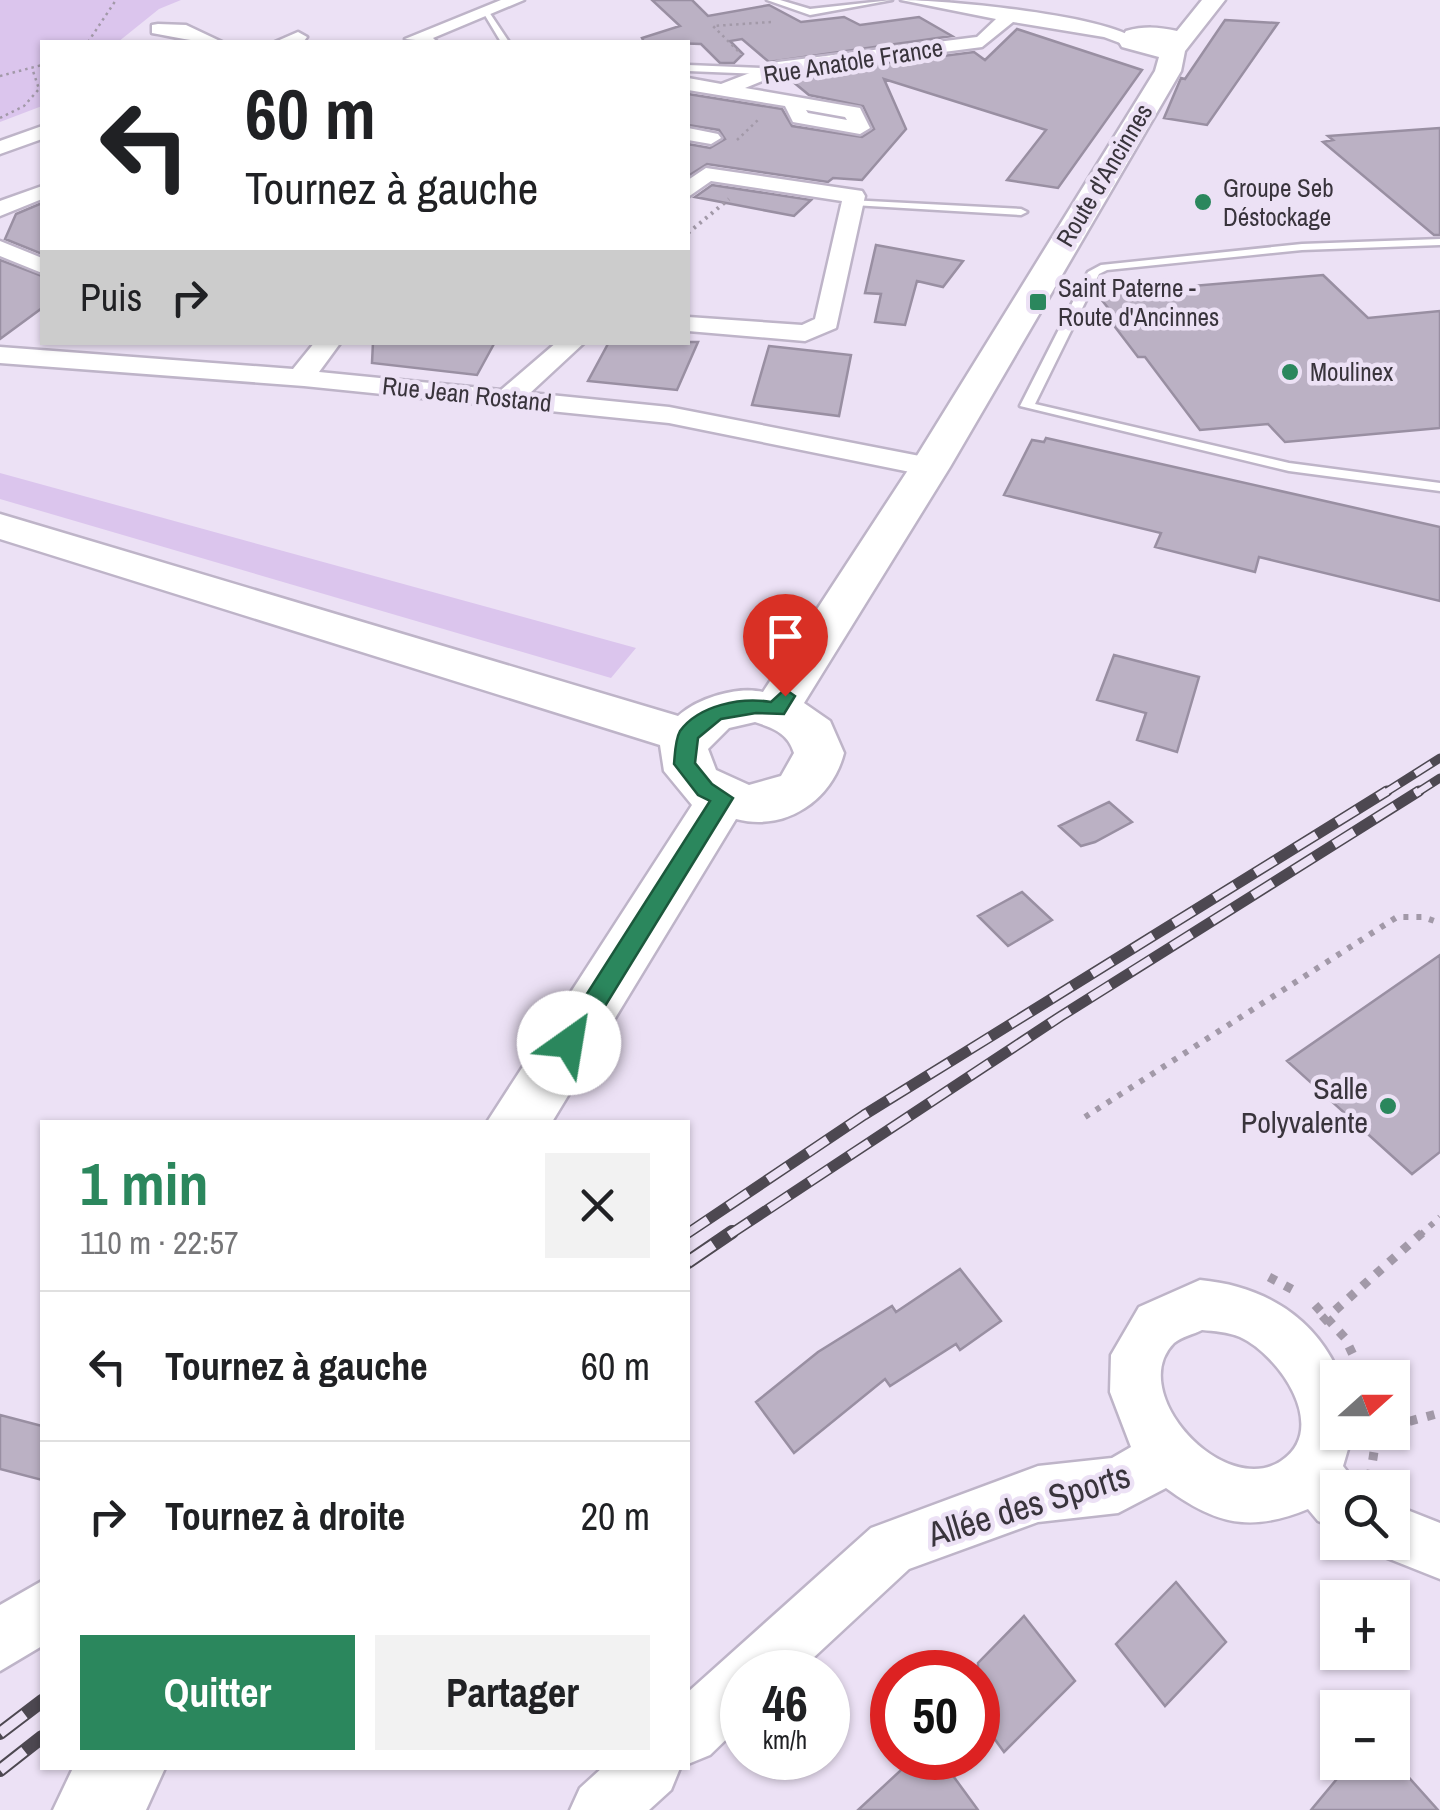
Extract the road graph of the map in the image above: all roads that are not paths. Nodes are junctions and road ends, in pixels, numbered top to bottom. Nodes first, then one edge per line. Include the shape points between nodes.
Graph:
1 (516, 0) edge
2 (771, 0) edge
3 (828, 0) edge
4 (888, 0) edge
5 (914, 0) edge
6 (932, 0) edge
7 (1214, 0) edge
8 (857, 6) junction
9 (486, 14) junction
10 (1010, 15) junction
11 (158, 28) dead end
12 (208, 40) edge
13 (419, 40) edge
14 (505, 40) edge
15 (1158, 46) junction
16 (690, 68) edge
17 (761, 72) junction
18 (690, 84) edge
19 (723, 90) junction
20 (793, 102) dead end
21 (40, 133) edge
22 (690, 134) edge
23 (710, 138) dead end
24 (0, 148) edge
25 (690, 189) edge
26 (40, 193) edge
27 (853, 199) junction
28 (0, 209) edge
29 (1021, 212) dead end
30 (1440, 242) edge
31 (0, 248) edge
32 (40, 265) edge
33 (690, 324) edge
34 (327, 345) edge
35 (570, 345) edge
36 (25, 352) edge
37 (300, 378) junction
38 (508, 398) junction
39 (924, 476) junction
40 (1440, 487) edge
41 (0, 526) edge
42 (776, 710) junction
43 (688, 736) junction
44 (722, 798) junction
45 (519, 1120) edge
46 (1169, 1456) junction
47 (1324, 1470) edge
48 (1320, 1486) edge
49 (1410, 1539) edge
50 (1440, 1551) edge
51 (40, 1611) edge
52 (0, 1641) edge
53 (778, 1650) edge
54 (720, 1703) edge
55 (690, 1731) edge
56 (121, 1770) edge
57 (647, 1770) edge
58 (97, 1810) edge
59 (602, 1810) edge

1 - 9 street
2 - 8 lane via 810,12
3 - 8 lane
4 - 8 lane
5 - 10 street
6 - 10 street
7 - 15 main road, Route d'Ancinnes via 1199,21
9 - 13 street
9 - 14 lane
10 - 15 street
10 - 17 street, Rue Anatole France via 982,42
11 - 12 street
15 - 39 main road, Route d'Ancinnes
16 - 17 lane
17 - 19 street, Rue Anatole France
18 - 19 street, Rue Anatole France
19 - 20 street
21 - 24 street
22 - 23 street
25 - 27 street via 706,174
26 - 28 street
27 - 29 lane
27 - 33 street via 827,323 806,332
30 - 40 lane via 1302,246 1105,267 1094,272 1027,406 1289,467
31 - 32 street
34 - 37 street
35 - 38 street
36 - 37 street, Rue Jean Rostand
37 - 38 street, Rue Jean Rostand
38 - 39 street, Rue Jean Rostand via 669,415
39 - 42 main road, Route d'Ancinnes
41 - 43 main road
42 - 43 main road via 725,710
42 - 44 main road via 810,728 821,758 817,773 788,797 744,803
43 - 44 main road via 684,764 705,790
44 - 45 main road
46 - 47 street, Allée des Sports via 1152,1434 1134,1383 1143,1339 1177,1310 1226,1307 1255,1317 1293,1348 1320,1388 1327,1419
46 - 48 street, Allée des Sports via 1196,1479 1228,1493 1260,1496
46 - 53 street, Allée des Sports via 1118,1485 1038,1494 891,1548
49 - 50 street
51 - 52 street
54 - 55 street
56 - 58 main road
57 - 59 street

